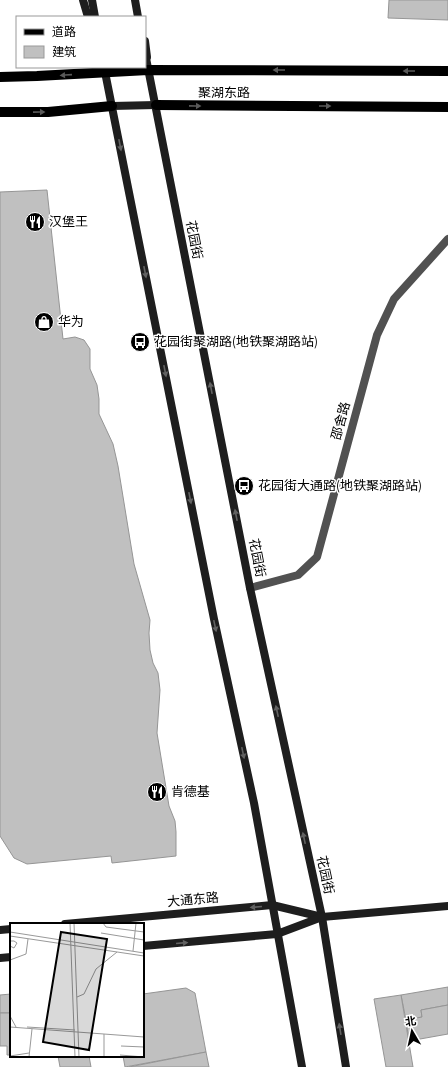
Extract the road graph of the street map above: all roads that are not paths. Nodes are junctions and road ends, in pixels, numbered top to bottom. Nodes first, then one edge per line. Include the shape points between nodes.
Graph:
1 (83, 0) edge
2 (92, 0) edge
3 (135, 0) edge
4 (141, 0) edge
5 (88, 16) edge
6 (95, 16) edge
7 (138, 16) edge
8 (142, 16) edge
9 (146, 51) edge
10 (146, 59) edge
11 (104, 69) edge
12 (148, 70) junction
13 (448, 71) edge
14 (0, 77) edge
15 (156, 105) junction
16 (112, 106) junction
17 (448, 107) edge
18 (0, 112) edge
19 (448, 239) edge
20 (250, 588) junction
21 (272, 905) junction
22 (448, 906) edge
23 (322, 917) junction
24 (76, 923) edge
25 (10, 929) edge
26 (0, 930) edge
27 (277, 934) junction
28 (144, 946) edge
29 (10, 957) edge
30 (0, 958) edge
31 (302, 1067) edge
32 (346, 1067) edge

1 - 5 main road
2 - 6 main road
3 - 7 main road
4 - 8 main road
9 - 12 main road
10 - 12 main road, 花园街
11 - 12 main road, 聚湖东路
11 -> 14 main road, 聚湖东路
11 - 16 main road
13 -> 12 main road, 聚湖东路
12 - 15 main road, 花园街
15 - 16 main road, 聚湖东路
15 -> 17 main road, 聚湖东路
20 -> 15 main road, 花园街
18 -> 16 main road, 聚湖东路 via 48,112
16 -> 21 main road via 214,619 254,803
19 - 20 street, 邵舍路 via 394,299 377,335 316,557 298,575
23 -> 20 main road, 花园街
21 - 23 main road, 大通东路
21 -> 24 main road, 大通东路
21 - 27 main road
22 - 23 main road, 大通东路
23 - 27 main road, 大通东路
32 -> 23 main road, 花园街
25 - 26 main road
28 -> 27 main road, 大通东路
27 - 31 main road
29 - 30 main road

